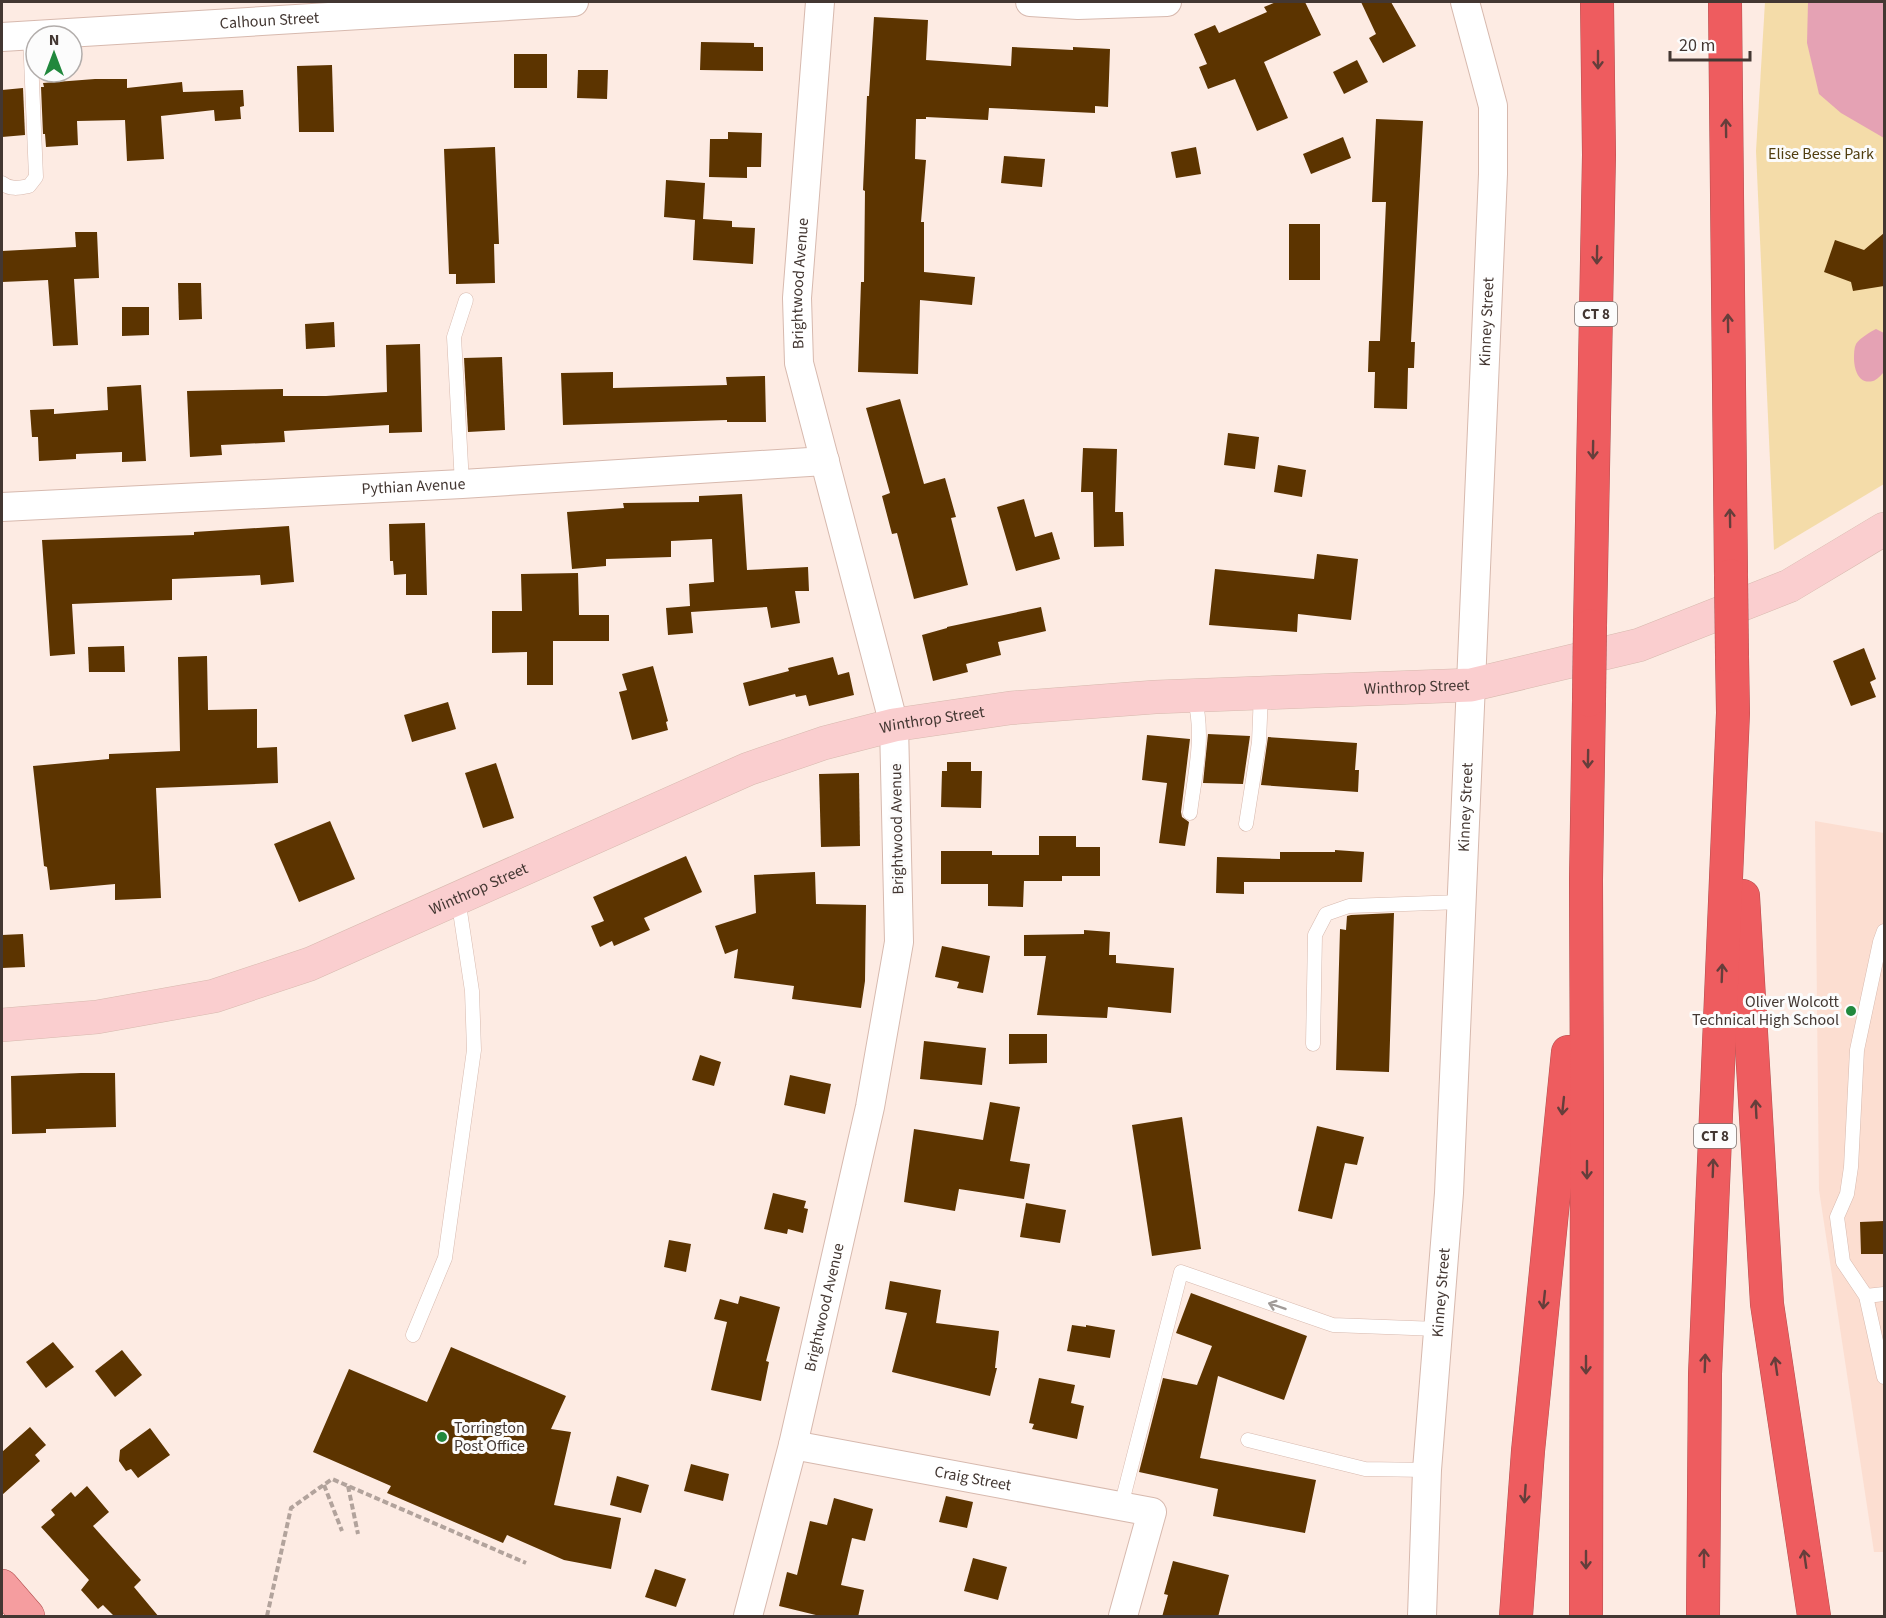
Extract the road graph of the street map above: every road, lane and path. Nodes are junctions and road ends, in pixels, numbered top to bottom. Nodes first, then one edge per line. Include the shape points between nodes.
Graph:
1 (574, 2) edge
2 (820, 2) edge
3 (1030, 2) edge
4 (1167, 2) edge
5 (1465, 2) edge
6 (1597, 2) edge
7 (1725, 2) edge
8 (84, 32) edge
9 (24, 35) edge
10 (2, 37) edge
11 (32, 84) edge
12 (2, 183) edge
13 (466, 300) dead end
14 (825, 461) junction
15 (462, 484) junction
16 (2, 507) edge
17 (1884, 529) edge
18 (1471, 685) junction
19 (1261, 693) junction
20 (1194, 696) junction
21 (1733, 713) junction
22 (894, 725) junction
23 (1190, 813) dead end
24 (1246, 824) dead end
25 (1586, 880) junction
26 (458, 898) junction
27 (1461, 902) junction
28 (1884, 931) edge
29 (2, 1026) edge
30 (1313, 1044) dead end
31 (1884, 1294) edge
32 (1866, 1296) junction
33 (1438, 1329) junction
34 (413, 1335) dead end
35 (1884, 1377) edge
36 (1248, 1440) dead end
37 (793, 1445) junction
38 (1427, 1470) junction
39 (324, 1485) junction
40 (348, 1486) junction
41 (1121, 1506) junction
42 (342, 1531) dead end
43 (358, 1534) dead end
44 (526, 1563) dead end
45 (2, 1586) edge
46 (28, 1617) edge
47 (267, 1617) edge
48 (748, 1617) edge
49 (1123, 1617) edge
50 (1422, 1617) edge
51 (1516, 1617) edge
52 (1586, 1617) edge
53 (1703, 1617) edge
54 (1814, 1617) edge

1 - 8 street, Calhoun Street
2 - 14 street, Brightwood Avenue via 797,298 799,363
3 - 4 street
5 - 18 street, Kinney Street via 1493,106
6 -> 25 highway, CT 8, bridge via 1599,155
21 -> 7 highway, CT 8, bridge
9 - 10 street, Calhoun Street
11 - 12 lane via 36,177 30,186 6,187
13 - 15 lane via 454,337
14 - 15 street, Pythian Avenue
14 - 22 street, Brightwood Avenue
15 - 16 street, Pythian Avenue
17 - 18 street, Winthrop Street via 1789,586 1639,645
18 - 19 street, Winthrop Street
18 - 27 street, Kinney Street
19 - 20 street, Winthrop Street
19 - 24 lane via 1259,742
20 - 22 street, Winthrop Street via 1010,708
20 - 23 lane via 1200,732
53 -> 21 highway, CT 8 via 1705,1374
54 -> 21 highway via 1767,1304
22 - 26 street, Winthrop Street via 748,769
22 - 37 street, Brightwood Avenue via 899,942 870,1107
25 -> 51 highway via 1528,1451
25 -> 52 highway, CT 8
26 - 29 street, Winthrop Street via 310,963 214,996 97,1017
26 - 34 lane via 472,991 474,1050 445,1258
27 - 30 lane via 1348,906 1326,914 1315,935
27 - 33 street, Kinney Street via 1449,1193
28 - 32 lane via 1857,1050 1851,1167 1847,1194 1837,1217 1843,1262
31 - 32 lane
32 - 35 lane
33 - 38 street, Kinney Street
33 -> 41 lane via 1333,1325 1181,1272
36 - 38 lane via 1365,1469
37 - 41 street, Craig Street
37 - 48 street, Brightwood Avenue
38 - 50 street, Kinney Street
39 - 40 path via 332,1479
39 - 42 path
39 - 47 path via 291,1508
40 - 43 path
40 - 44 path
41 - 49 street, Craig Street via 1152,1512
45 - 46 main road

